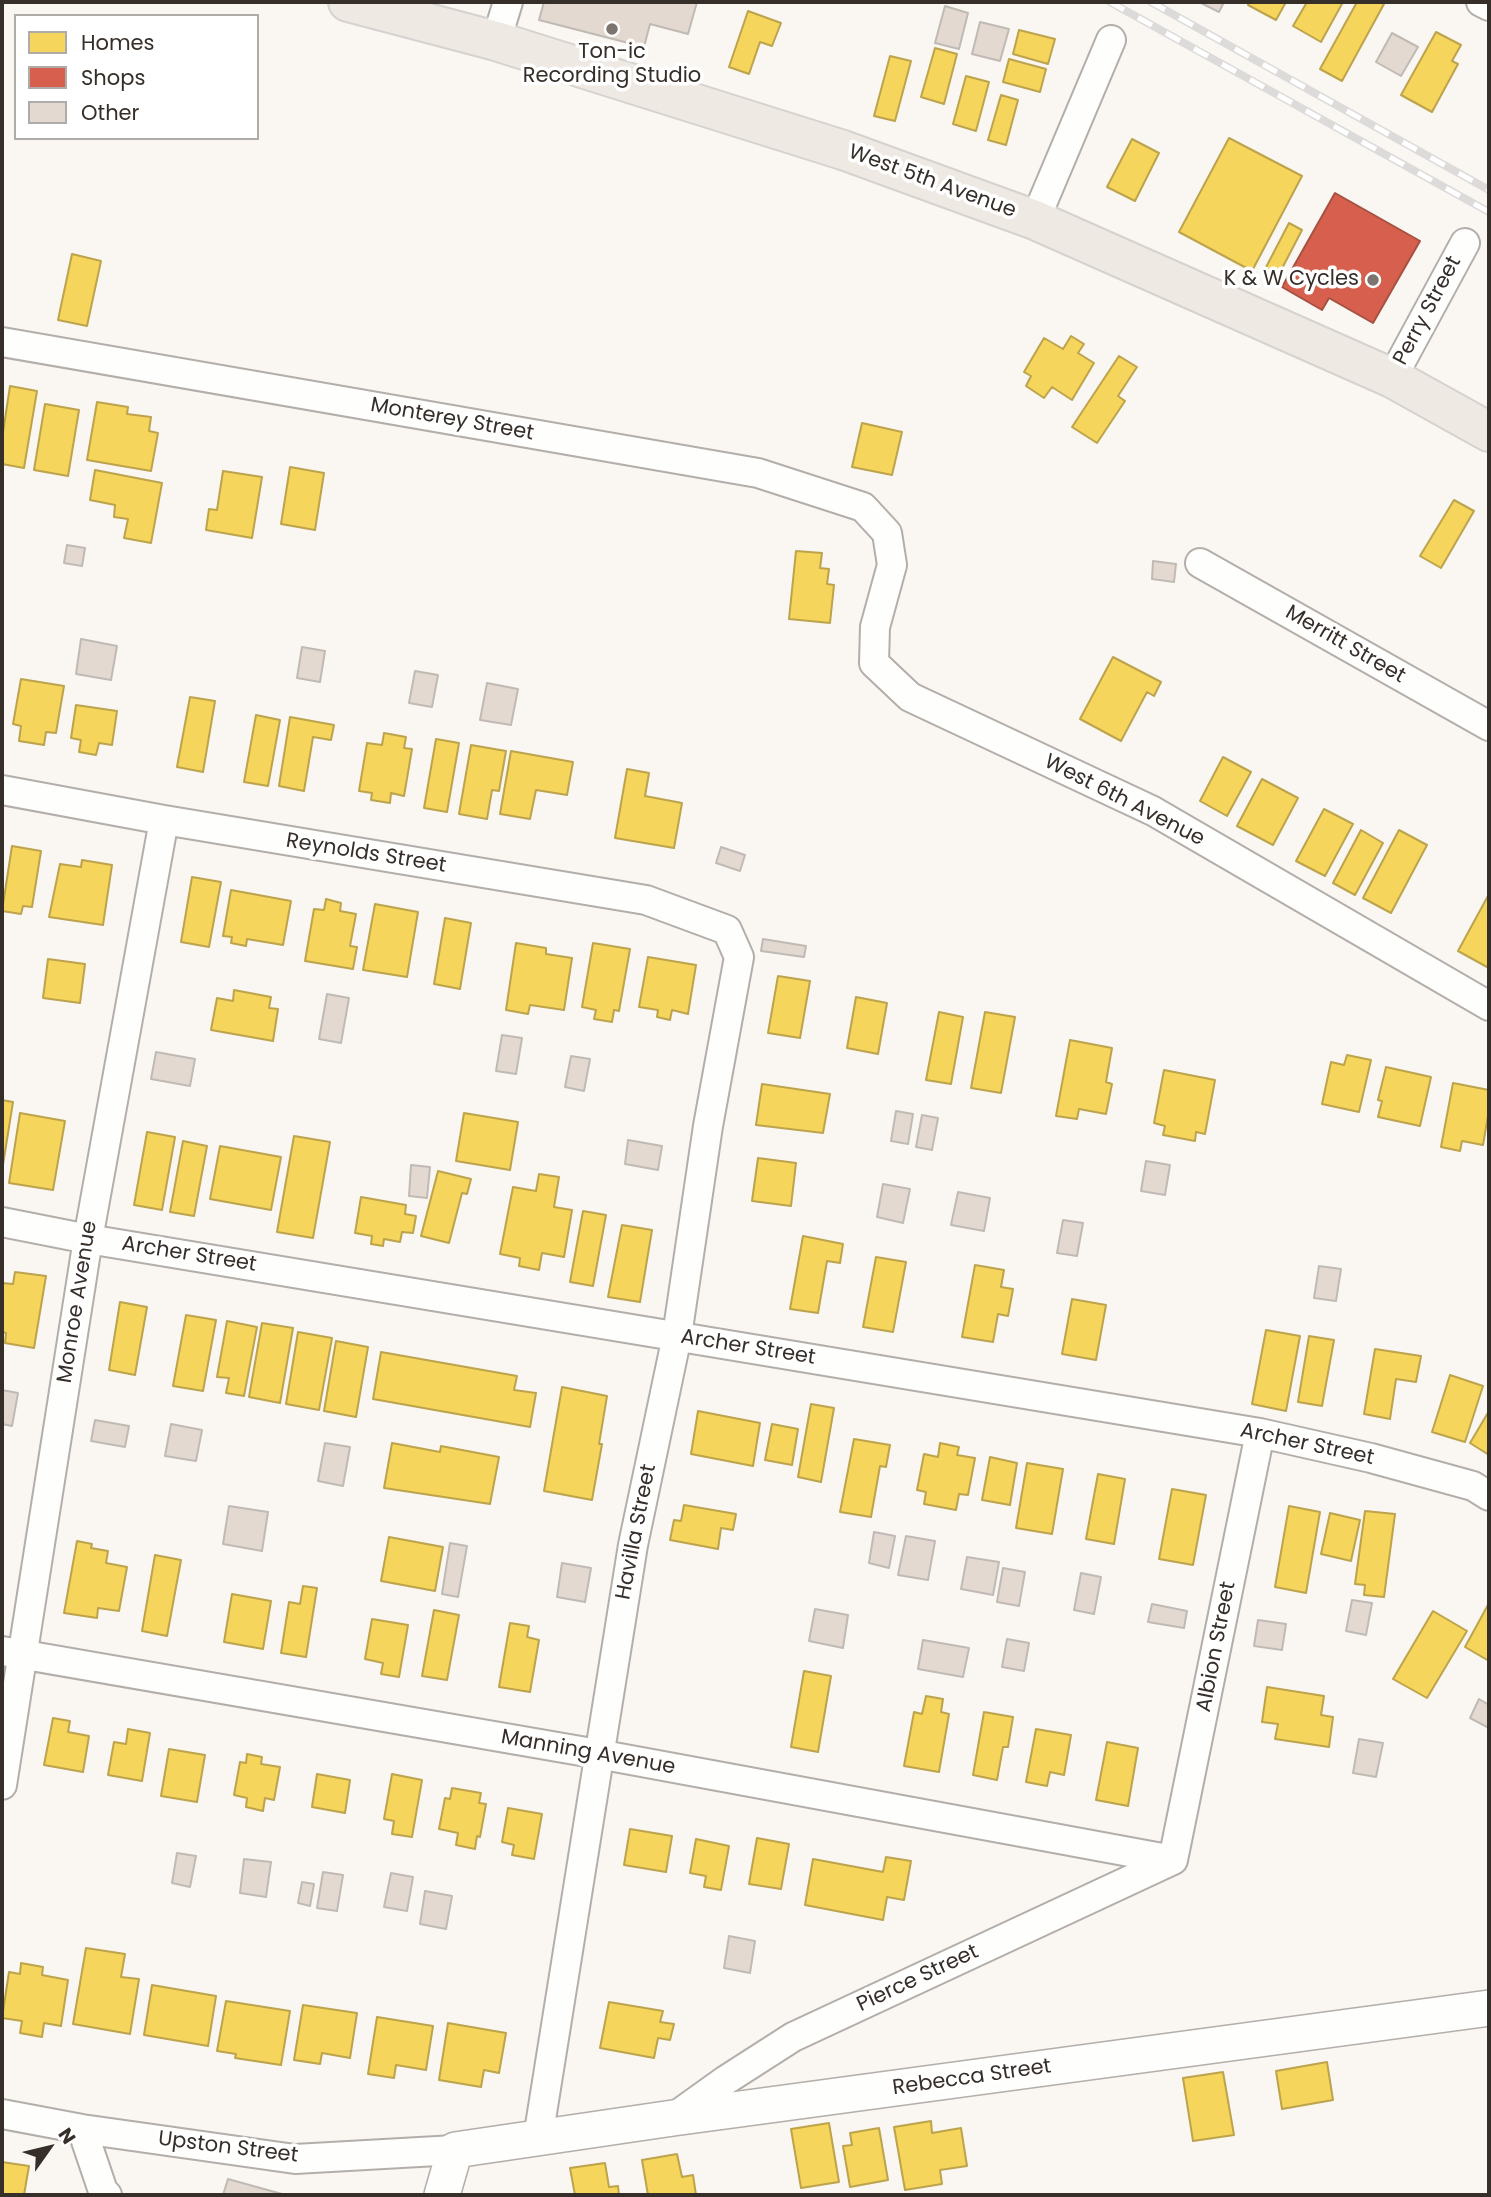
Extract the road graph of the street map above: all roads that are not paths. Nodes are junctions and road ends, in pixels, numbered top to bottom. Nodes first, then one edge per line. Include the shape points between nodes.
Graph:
1 (348, 2) edge
2 (508, 2) edge
3 (1481, 2) edge
4 (1489, 6) edge
5 (1111, 40) dead end
6 (496, 41) junction
7 (1035, 220) junction
8 (1465, 243) dead end
9 (2, 342) edge
10 (1392, 378) junction
11 (1489, 432) edge
12 (887, 533) joint
13 (1200, 563) dead end
14 (1489, 726) edge
15 (2, 790) edge
16 (164, 820) junction
17 (727, 930) joint
18 (1489, 1006) edge
19 (2, 1222) edge
20 (88, 1239) junction
21 (677, 1336) junction
22 (1260, 1433) junction
23 (1489, 1496) edge
24 (11, 1652) edge
25 (598, 1754) junction
26 (2, 1785) edge
27 (1173, 1860) junction
28 (1489, 2008) edge
29 (2, 2114) edge
30 (673, 2118) junction
31 (82, 2129) junction
32 (538, 2137) junction
33 (455, 2150) junction
34 (107, 2195) edge
35 (442, 2195) edge

1 - 6 main road, West 5th Avenue
2 - 6 street
3 - 4 street
5 - 7 street
6 - 7 main road, West 5th Avenue via 843,150
7 - 10 main road, West 5th Avenue
8 - 10 street, Perry Street
9 - 12 street, Monterey Street via 758,473 863,507
10 - 11 main road, West 5th Avenue
12 - 18 street, West 6th Avenue via 892,565 875,627 874,663 910,697 1153,811
13 - 14 street, Merritt Street
15 - 16 street, Reynolds Street
16 - 17 street, Reynolds Street via 646,900
16 - 20 street, Monroe Avenue
17 - 21 street, Havilla Street via 739,957
19 - 20 street, Archer Street
20 - 21 street, Archer Street
20 - 24 street, Monroe Avenue
21 - 22 street, Archer Street
21 - 25 street, Havilla Street via 633,1545
22 - 23 street, Archer Street via 1474,1486
22 - 27 street, Albion Street
24 - 25 street, Manning Avenue
24 - 26 street, Monroe Avenue
25 - 27 street, Manning Avenue
25 - 32 street, Havilla Street
27 - 30 street, Pierce Street via 793,2037
28 - 30 street, Rebecca Street
29 - 31 street, Upston Street
30 - 32 street, Rebecca Street
31 - 33 street, Upston Street via 295,2159
31 - 34 street
32 - 33 street, Rebecca Street
33 - 35 street

